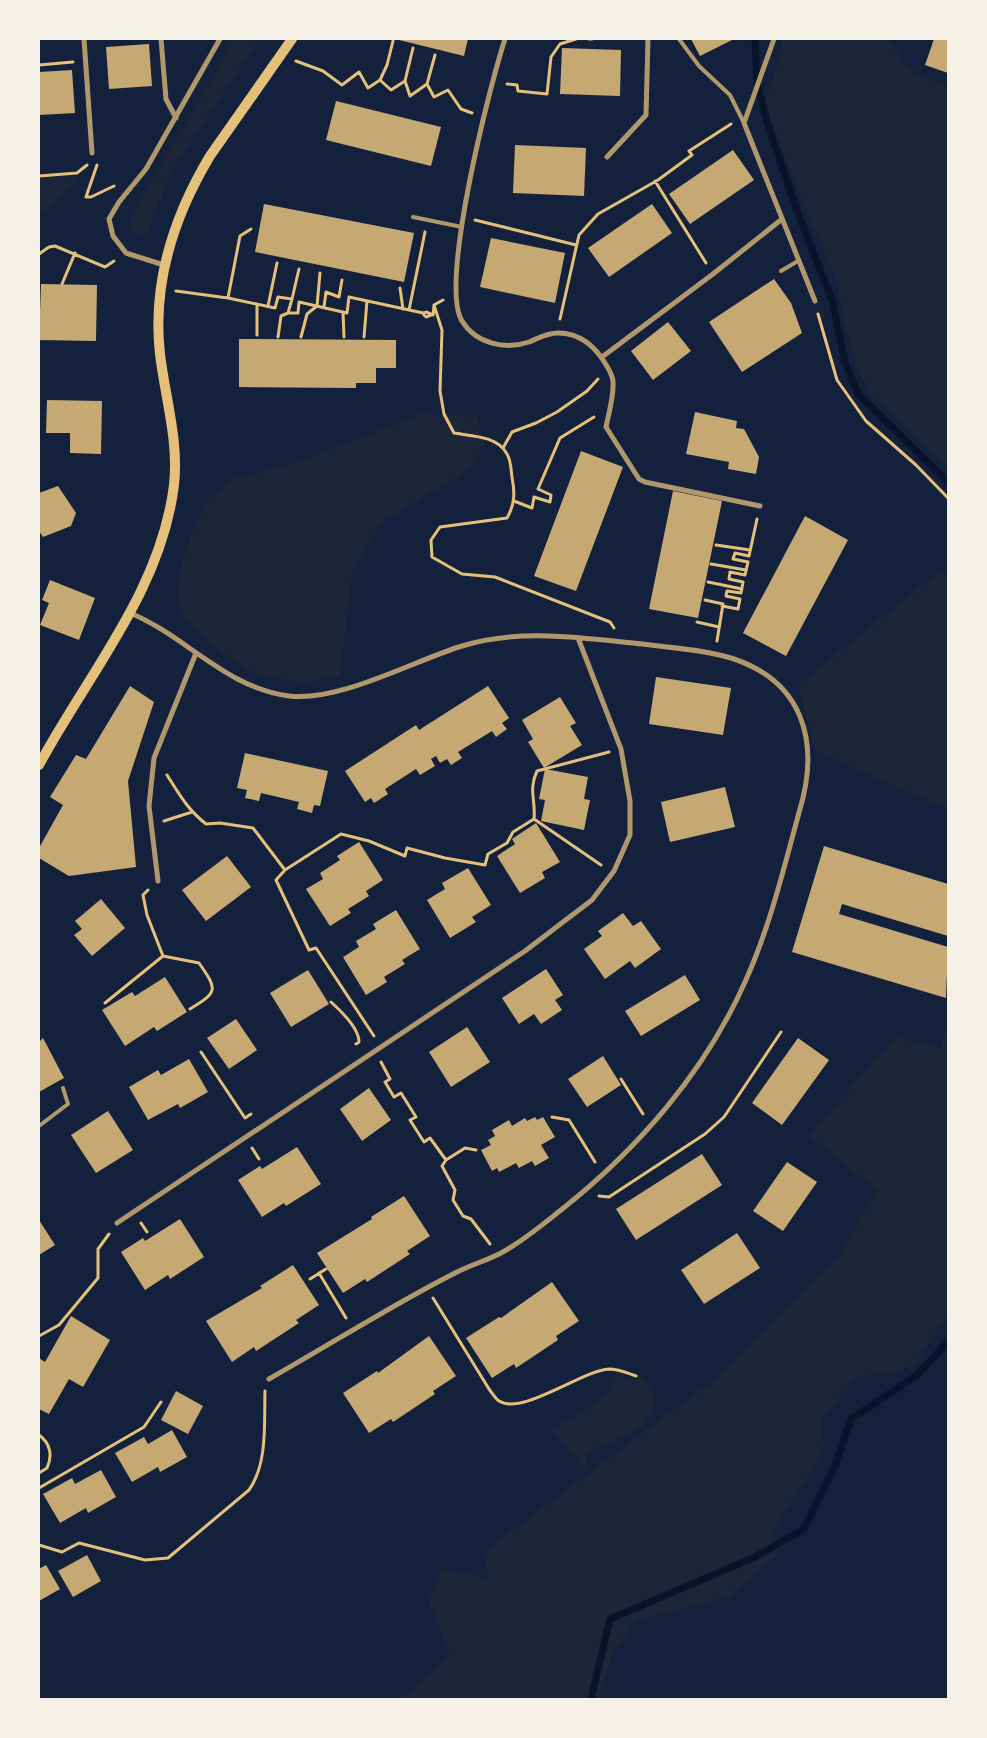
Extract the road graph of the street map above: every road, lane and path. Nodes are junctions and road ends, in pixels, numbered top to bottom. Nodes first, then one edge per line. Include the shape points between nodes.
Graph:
1 (84, 39) edge
2 (161, 39) edge
3 (220, 39) edge
4 (292, 39) edge
5 (505, 39) edge
6 (576, 39) edge
7 (648, 39) edge
8 (679, 39) edge
9 (774, 39) edge
10 (393, 41) dead end
11 (413, 48) dead end
12 (435, 55) dead end
13 (86, 61) junction
14 (295, 61) dead end
15 (39, 64) edge
16 (380, 80) junction
17 (405, 81) junction
18 (427, 84) junction
19 (504, 84) dead end
20 (472, 112) dead end
21 (176, 118) junction
22 (743, 120) junction
23 (92, 153) joint
24 (607, 157) dead end
25 (98, 163) dead end
26 (39, 176) edge
27 (655, 182) junction
28 (117, 185) dead end
29 (413, 217) dead end
30 (782, 219) junction
31 (474, 220) dead end
32 (463, 228) junction
33 (251, 229) dead end
34 (424, 237) dead end
35 (576, 245) junction
36 (39, 254) edge
37 (75, 254) junction
38 (126, 254) junction
39 (798, 261) junction
40 (277, 263) dead end
41 (164, 265) junction
42 (299, 270) dead end
43 (781, 271) dead end
44 (320, 273) dead end
45 (714, 274) junction
46 (342, 280) dead end
47 (62, 284) dead end
48 (400, 288) dead end
49 (176, 291) dead end
50 (228, 298) junction
51 (292, 299) junction
52 (814, 301) joint
53 (367, 302) junction
54 (257, 304) junction
55 (434, 305) dead end
56 (268, 306) junction
57 (317, 306) junction
58 (324, 307) junction
59 (403, 309) junction
60 (409, 310) junction
61 (288, 312) junction
62 (343, 312) junction
63 (433, 315) dead end
64 (559, 325) dead end
65 (257, 335) dead end
66 (278, 336) dead end
67 (301, 336) dead end
68 (344, 336) dead end
69 (364, 336) dead end
70 (602, 357) junction
71 (598, 379) dead end
72 (610, 406) junction
73 (503, 448) junction
74 (948, 498) edge
75 (514, 501) junction
76 (760, 506) dead end
77 (758, 518) dead end
78 (716, 545) dead end
79 (750, 550) junction
80 (711, 564) dead end
81 (746, 570) junction
82 (708, 582) dead end
83 (742, 589) junction
84 (705, 600) dead end
85 (722, 606) junction
86 (130, 613) junction
87 (697, 622) dead end
88 (616, 631) dead end
89 (578, 638) junction
90 (196, 653) junction
91 (621, 749) junction
92 (154, 757) junction
93 (39, 765) edge
94 (192, 812) junction
95 (534, 819) junction
96 (151, 825) junction
97 (602, 866) dead end
98 (285, 870) junction
99 (158, 881) joint
100 (163, 956) junction
101 (331, 1002) dead end
102 (105, 1003) dead end
103 (190, 1009) dead end
104 (782, 1032) dead end
105 (381, 1047) junction
106 (350, 1049) dead end
107 (201, 1052) dead end
108 (369, 1055) junction
109 (620, 1079) dead end
110 (63, 1088) dead end
111 (552, 1117) dead end
112 (264, 1125) junction
113 (39, 1126) edge
114 (651, 1126) junction
115 (476, 1150) dead end
116 (446, 1160) junction
117 (604, 1175) junction
118 (589, 1188) junction
119 (117, 1223) joint
120 (497, 1254) junction
121 (326, 1269) dead end
122 (319, 1274) junction
123 (310, 1279) dead end
124 (427, 1289) junction
125 (354, 1331) junction
126 (39, 1336) edge
127 (636, 1376) dead end
128 (269, 1379) joint
129 (160, 1402) dead end
130 (39, 1435) edge
131 (39, 1473) edge
132 (39, 1488) edge
133 (39, 1545) edge

1 - 13 street
2 - 21 street via 166,99
3 - 21 street
4 - 41 main road via 198,175 178,217
5 - 32 street via 483,116
6 - 19 path via 560,44 551,57 547,94 518,91 518,85
7 - 24 street via 646,115
8 - 22 lane via 699,66 730,95
9 - 22 street
10 - 16 path
11 - 17 path
12 - 18 path
13 - 15 path
13 - 23 street
14 - 16 path via 323,71 342,85 359,72 368,88
16 - 17 path via 391,90
17 - 18 path via 410,96
18 - 20 path via 434,97 448,90 461,109
21 - 38 street via 146,169 119,202 110,219 113,236
22 - 27 path via 689,151 692,155
22 - 30 street
23 - 26 path via 86,167 77,173
25 - 28 path via 86,198
27 - 35 path via 598,214 579,235
27 - 45 path
29 - 32 lane
30 - 39 street
30 - 45 street
31 - 35 path
32 - 70 street via 456,296 462,321 473,333 490,342 513,346 558,333 577,336
33 - 50 path via 240,236
34 - 60 path
35 - 64 path
36 - 37 path via 55,246
37 - 38 path via 105,267
37 - 47 path
38 - 41 street
39 - 43 lane
39 - 52 street
40 - 56 path
41 - 86 main road via 158,333 172,425 174,484 161,540
42 - 51 path
44 - 57 path
45 - 70 street
46 - 58 path via 339,296 326,292
48 - 59 path
49 - 50 path
50 - 54 path
51 - 56 path via 278,296 275,308
51 - 61 path
52 - 74 path via 837,380 866,421
53 - 59 path
53 - 62 path via 349,297 347,312
53 - 69 path
54 - 56 path
54 - 65 path
55 - 73 path via 442,330 440,391 444,414 454,433 483,437
57 - 58 path
57 - 61 path via 299,302 298,313
57 - 67 path via 307,314
58 - 62 path
59 - 60 path
60 - 63 path
61 - 66 path via 280,316
62 - 68 path
70 - 72 street via 614,380
71 - 73 path via 588,391 557,412 512,432
72 - 75 path via 560,438 538,489 551,495 550,502 534,497 532,508
72 - 76 street via 606,427 639,479
73 - 75 path via 508,454
75 - 88 path via 507,518 440,528 431,540 432,557 462,574 495,577 610,622
77 - 79 path
78 - 79 path
79 - 81 path via 749,556 735,553 733,560 748,562
80 - 81 path
81 - 83 path via 745,576 730,572 729,579 744,582
82 - 83 path
83 - 85 path via 741,593 727,591 726,596 740,599 738,609
84 - 85 path
85 - 87 path via 719,626
86 - 90 street via 153,624
86 - 93 main road
89 - 90 street via 509,636 488,640 462,646 352,686 306,696 272,693 246,685
89 - 91 street
89 - 114 street via 692,649 744,663 774,679 786,692 805,726 809,745 805,792 767,924 746,980 707,1052
90 - 92 street
91 - 95 path via 537,770 531,795 535,804
91 - 105 street via 630,801 630,835 614,871 592,900 525,951
92 - 94 path
92 - 96 street via 149,806
94 - 96 path
94 - 98 path via 206,824 253,828
95 - 97 path
95 - 98 path via 488,854 485,865 406,848 405,856 341,834
96 - 99 street
98 - 105 path via 276,880 309,950 316,948
99 - 100 path via 143,895
100 - 102 path
100 - 103 path via 199,963 211,980 213,991 210,996
101 - 106 path via 359,1036 359,1042
104 - 118 path via 724,1117 705,1134 609,1197 603,1198
105 - 108 street
107 - 112 path via 245,1118 254,1112
108 - 112 street
108 - 116 path via 375,1064 380,1061 390,1079 385,1082 394,1098 401,1093 416,1117 410,1120 424,1142 430,1138
109 - 114 path
110 - 113 lane via 68,1104
111 - 117 path via 569,1120
112 - 119 street
114 - 117 street
115 - 116 path via 465,1148
116 - 120 path via 442,1166 456,1190 453,1200 462,1216 471,1219
117 - 118 street
118 - 120 street via 546,1222
119 - 126 path via 98,1249 98,1278 59,1324
120 - 124 street
121 - 122 path
122 - 123 path
122 - 125 path
124 - 125 street
124 - 127 path via 497,1400 506,1404 551,1392 602,1370 619,1370
125 - 128 street
128 - 133 path via 265,1392 260,1465 255,1481 168,1558 145,1560 79,1543 62,1552
129 - 132 path via 144,1427
130 - 131 path via 46,1440 50,1455 47,1468

